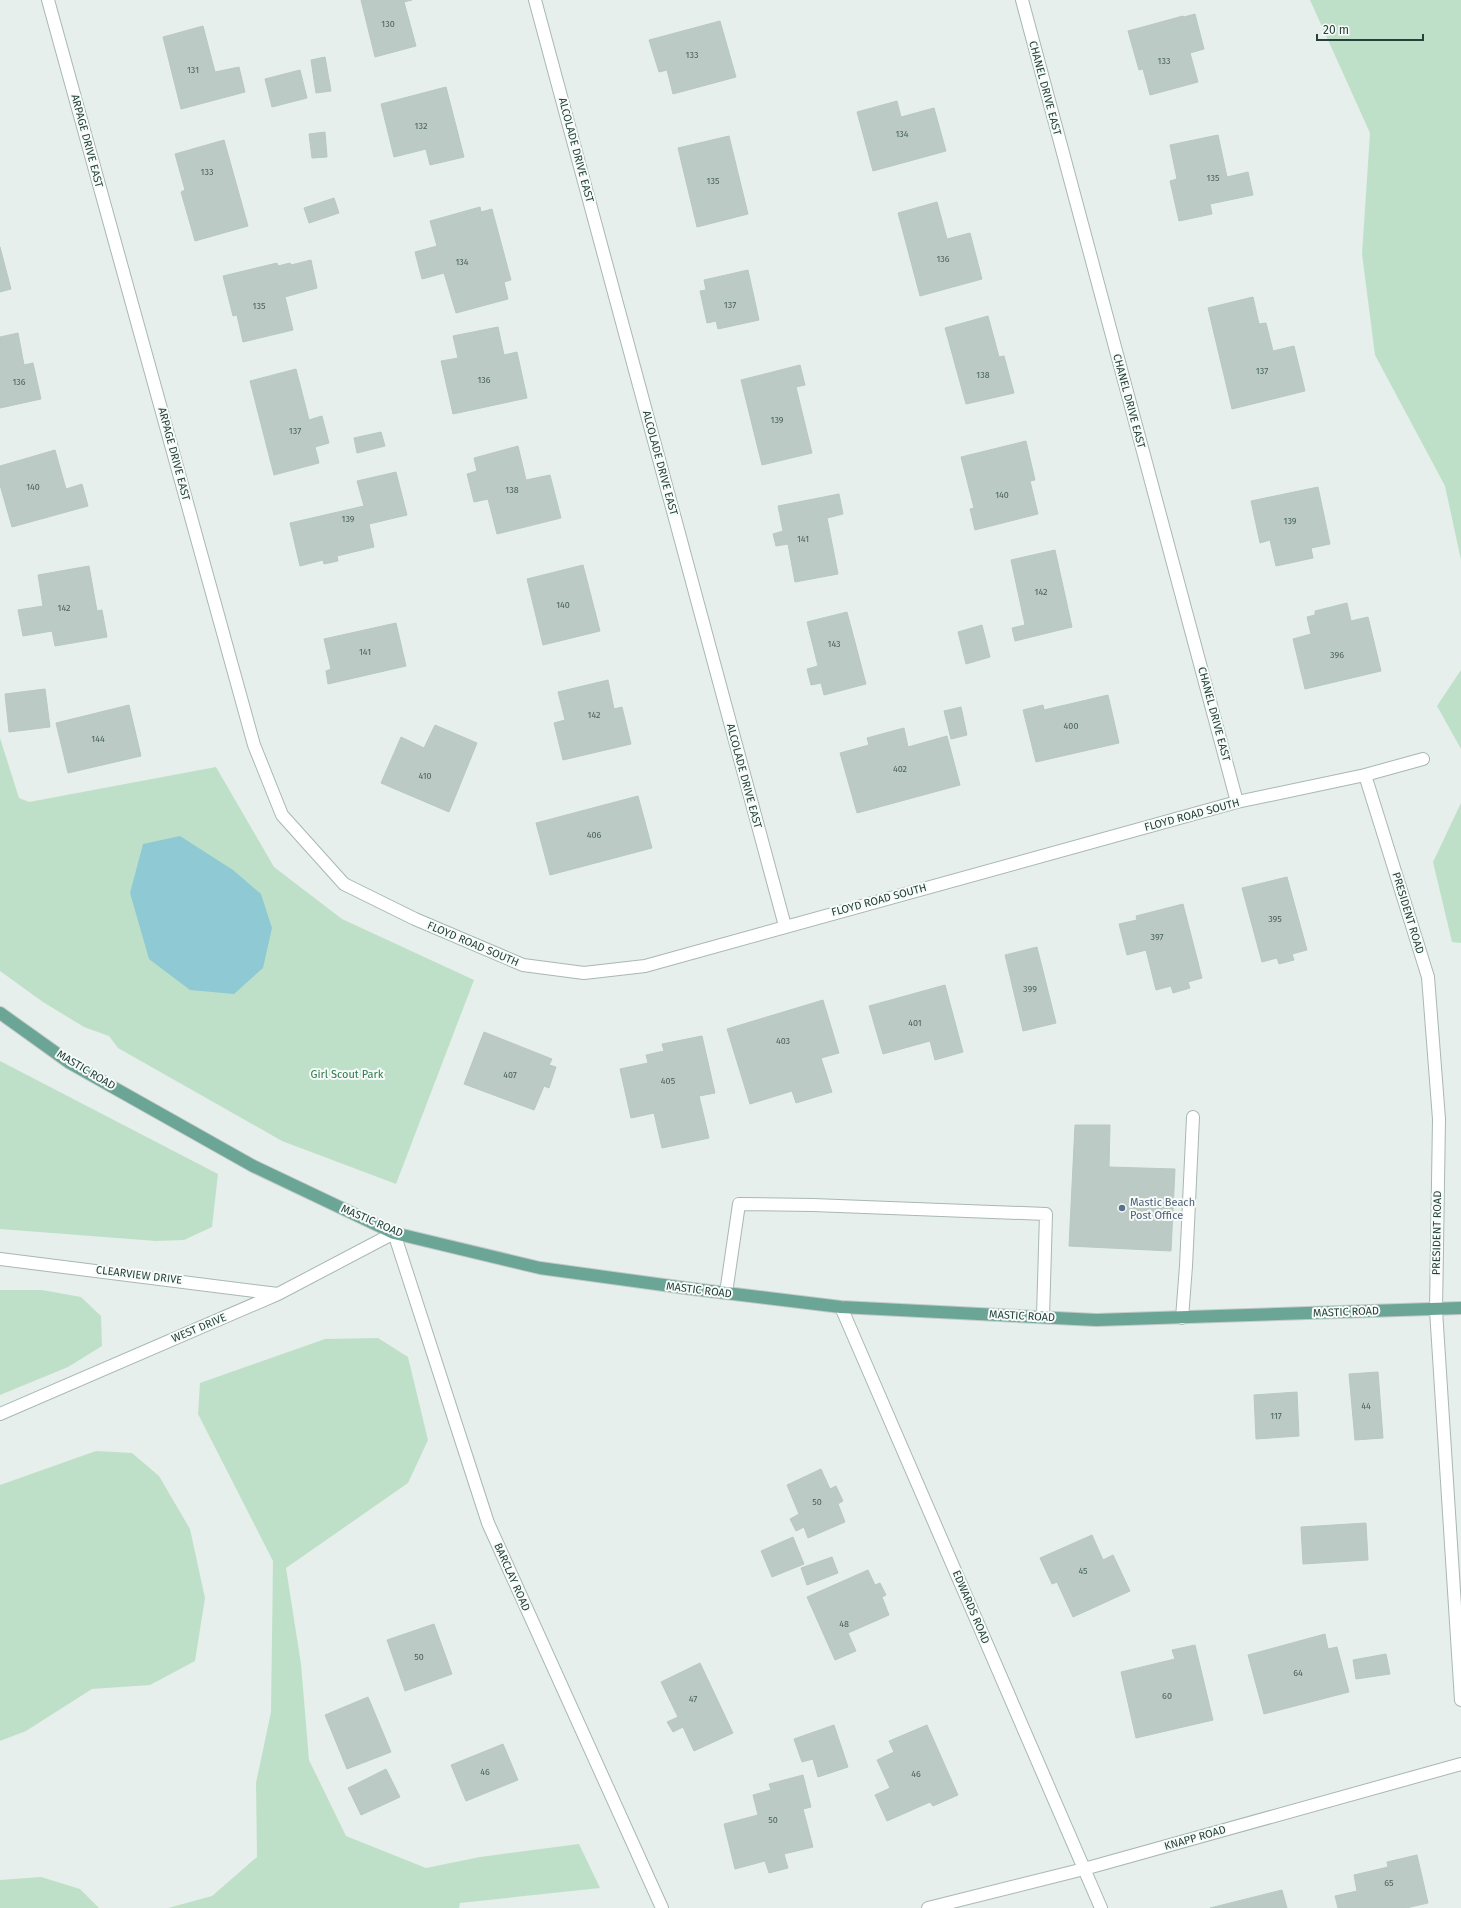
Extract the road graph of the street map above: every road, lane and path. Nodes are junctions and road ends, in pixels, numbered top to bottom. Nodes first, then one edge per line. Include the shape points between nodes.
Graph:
1 (48, 0) edge
2 (535, 0) edge
3 (1022, 0) edge
4 (1423, 758) dead end
5 (1366, 775) junction
6 (1237, 802) junction
7 (344, 884) joint
8 (785, 926) junction
9 (0, 1013) edge
10 (1193, 1117) dead end
11 (394, 1233) junction
12 (0, 1258) edge
13 (726, 1293) junction
14 (278, 1294) junction
15 (841, 1307) junction
16 (1461, 1308) edge
17 (1436, 1310) junction
18 (1044, 1317) junction
19 (1182, 1318) junction
20 (0, 1414) edge
21 (1461, 1700) edge
22 (1461, 1764) edge
23 (1084, 1869) junction
24 (662, 1908) edge
25 (928, 1908) edge
26 (1101, 1908) edge

1 - 7 street, ARPAGE DRIVE EAST via 254,745 282,815
2 - 8 street, ALCOLADE DRIVE EAST
3 - 6 street, CHANEL DRIVE EAST
4 - 5 street, FLOYD ROAD SOUTH
5 - 6 street, FLOYD ROAD SOUTH
5 - 17 street, PRESIDENT ROAD via 1428,978 1439,1119
6 - 8 street, FLOYD ROAD SOUTH
7 - 8 street, FLOYD ROAD SOUTH via 415,919 523,965 584,973 644,966
9 - 11 main road, MASTIC ROAD via 70,1063 239,1158
10 - 19 street
11 - 13 main road, MASTIC ROAD via 540,1268
11 - 14 street, WEST DRIVE
11 - 24 street, BARCLAY ROAD via 488,1524
12 - 14 street, CLEARVIEW DRIVE
13 - 15 main road, MASTIC ROAD
13 - 18 street via 739,1204 1046,1214
14 - 20 street, WEST DRIVE
15 - 18 main road, MASTIC ROAD
15 - 23 street, EDWARDS ROAD
16 - 17 main road, MASTIC ROAD
17 - 19 main road, MASTIC ROAD
17 - 21 street, PRESIDENT ROAD
18 - 19 main road, MASTIC ROAD via 1096,1320
22 - 23 street, KNAPP ROAD
23 - 25 street, KNAPP ROAD
23 - 26 street, EDWARDS ROAD

